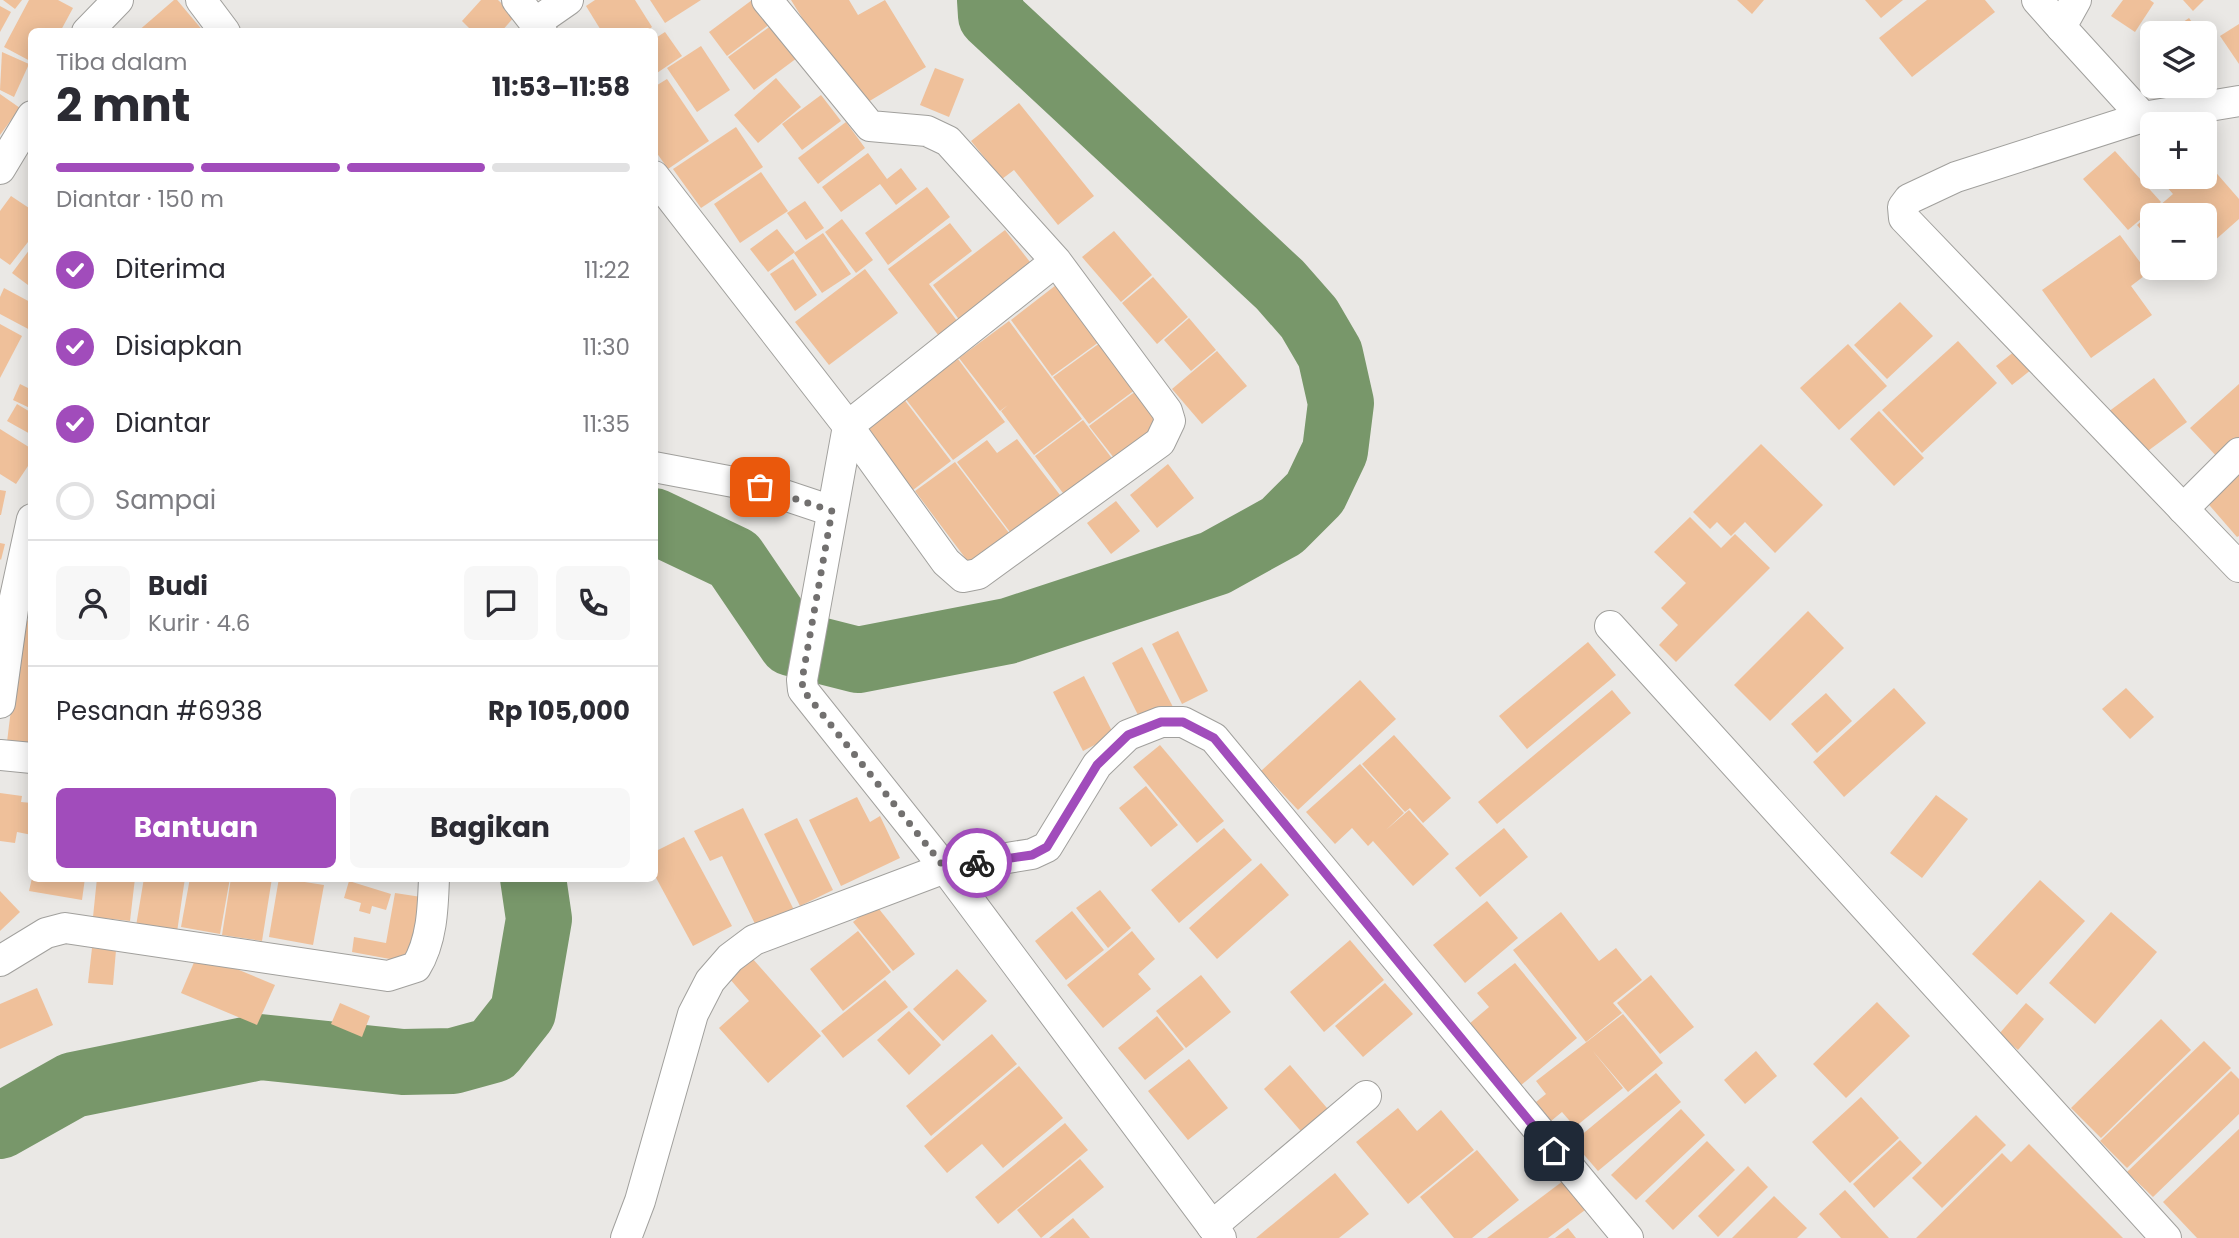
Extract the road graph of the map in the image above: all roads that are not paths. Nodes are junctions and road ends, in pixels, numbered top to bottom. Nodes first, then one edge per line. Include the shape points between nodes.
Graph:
1 (118, 0) edge
2 (201, 0) edge
3 (568, 0) edge
4 (767, 0) edge
5 (2037, 0) edge
6 (2076, 0) edge
7 (531, 18) edge
8 (2061, 27) junction
9 (91, 28) edge
10 (222, 28) edge
11 (2239, 101) edge
12 (2173, 112) edge
13 (2140, 114) edge
14 (2140, 118) edge
15 (28, 123) edge
16 (0, 169) edge
17 (658, 181) edge
18 (1056, 261) junction
19 (848, 426) junction
20 (2239, 453) edge
21 (658, 468) edge
22 (2183, 509) junction
23 (832, 511) junction
24 (28, 557) edge
25 (2239, 567) edge
26 (23, 604) edge
27 (1610, 626) dead end
28 (0, 703) edge
29 (0, 755) edge
30 (28, 758) edge
31 (945, 868) junction
32 (434, 882) edge
33 (0, 961) edge
34 (1367, 1096) dead end
35 (1216, 1232) edge
36 (626, 1238) edge
37 (1628, 1238) edge
38 (2166, 1238) edge

1 - 9 street
2 - 10 street
3 - 7 street
4 - 18 street via 870,126 927,131 948,141
5 - 8 street
6 - 8 street
8 - 13 street
11 - 12 street
14 - 22 street via 1956,177 1909,200 1903,207 1904,218
15 - 16 street
17 - 19 street
18 - 19 street
18 - 19 street via 1167,411 1170,421 1160,442 978,574 962,577 946,562
19 - 23 street
20 - 22 street
21 - 23 street via 760,487
22 - 25 street
23 - 31 street via 803,690
24 - 26 street
26 - 28 street
27 - 38 street
29 - 30 street
31 - 35 street
31 - 36 street via 754,940 710,981 692,1014
31 - 37 street via 1032,855 1047,847 1097,765 1128,735 1161,722 1183,722 1214,738
32 - 33 street via 433,909 421,958 416,967 396,974 368,974 65,928 46,933
34 - 35 street

